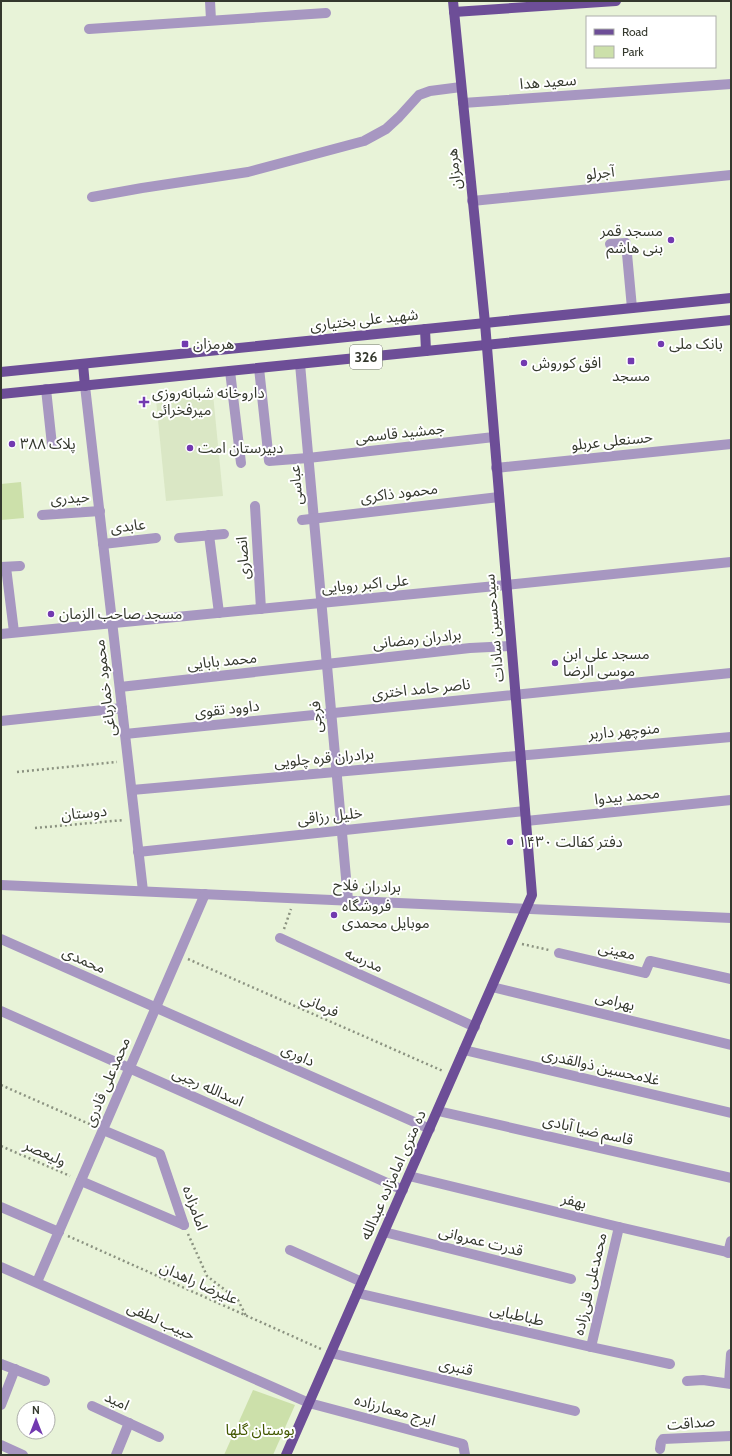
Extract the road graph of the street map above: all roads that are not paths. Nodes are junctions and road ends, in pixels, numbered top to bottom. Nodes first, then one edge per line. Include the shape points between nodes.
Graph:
1 (210, 1) edge
2 (452, 1) edge
3 (616, 1) edge
4 (600, 2) edge
5 (566, 3) edge
6 (326, 12) dead end
7 (454, 12) junction
8 (211, 20) junction
9 (89, 29) dead end
10 (731, 84) edge
11 (461, 87) junction
12 (463, 103) junction
13 (731, 175) edge
14 (92, 197) dead end
15 (472, 201) junction
16 (610, 244) dead end
17 (731, 298) edge
18 (632, 308) junction
19 (731, 320) edge
20 (485, 323) junction
21 (425, 329) junction
22 (486, 345) junction
23 (426, 351) junction
24 (83, 364) junction
25 (300, 364) junction
26 (259, 368) junction
27 (230, 371) junction
28 (1, 372) edge
29 (85, 386) junction
30 (46, 390) junction
31 (1, 394) edge
32 (494, 437) junction
33 (52, 444) dead end
34 (731, 444) edge
35 (308, 458) junction
36 (241, 463) dead end
37 (496, 468) junction
38 (499, 497) junction
39 (255, 506) dead end
40 (100, 511) junction
41 (42, 514) dead end
42 (314, 519) junction
43 (302, 520) dead end
44 (224, 534) dead end
45 (209, 535) junction
46 (156, 538) dead end
47 (179, 538) dead end
48 (103, 544) junction
49 (731, 562) edge
50 (20, 566) dead end
51 (4, 567) edge
52 (506, 585) junction
53 (321, 603) junction
54 (261, 609) junction
55 (219, 613) junction
56 (112, 623) junction
57 (14, 632) junction
58 (1, 634) edge
59 (511, 646) junction
60 (327, 665) junction
61 (731, 673) edge
62 (120, 687) junction
63 (515, 694) junction
64 (122, 708) junction
65 (331, 714) junction
66 (1, 721) edge
67 (125, 734) junction
68 (731, 736) edge
69 (520, 755) junction
70 (336, 772) junction
71 (132, 790) junction
72 (731, 800) edge
73 (525, 811) junction
74 (526, 821) junction
75 (342, 830) junction
76 (138, 852) junction
77 (1, 885) edge
78 (143, 891) junction
79 (205, 894) junction
80 (348, 900) junction
81 (527, 908) junction
82 (731, 918) edge
83 (280, 938) road end
84 (1, 939) edge
85 (559, 952) road end
86 (731, 979) edge
87 (492, 987) junction
88 (155, 1008) junction
89 (1, 1011) edge
90 (475, 1027) junction
91 (731, 1045) edge
92 (464, 1050) junction
93 (129, 1068) junction
94 (438, 1111) junction
95 (731, 1113) edge
96 (430, 1129) junction
97 (103, 1130) junction
98 (409, 1176) junction
99 (731, 1178) edge
100 (81, 1181) junction
101 (403, 1190) junction
102 (1, 1207) edge
103 (619, 1228) junction
104 (59, 1232) junction
105 (384, 1232) junction
106 (731, 1241) edge
107 (290, 1250) dead end
108 (730, 1253) edge
109 (1, 1267) edge
110 (571, 1279) dead end
111 (37, 1282) junction
112 (362, 1282) junction
113 (357, 1293) junction
114 (591, 1348) junction
115 (331, 1354) junction
116 (731, 1354) edge
117 (1, 1364) edge
118 (670, 1364) dead end
119 (15, 1369) junction
120 (45, 1381) dead end
121 (687, 1381) dead end
122 (730, 1383) edge
123 (309, 1403) junction
124 (1, 1405) edge
125 (92, 1406) dead end
126 (575, 1411) dead end
127 (129, 1423) junction
128 (731, 1436) edge
129 (159, 1437) dead end
130 (1, 1445) edge
131 (660, 1449) dead end
132 (23, 1455) edge
133 (116, 1455) edge
134 (286, 1455) edge
135 (465, 1455) edge

1 - 8 street
2 - 7 main road, هرمزان
3 - 4 main road
4 - 5 main road
5 - 7 main road
6 - 8 street
7 - 11 main road, هرمزان
8 - 9 street
10 - 12 street, سعید هدا
11 - 12 main road, هرمزان
11 - 14 street via 419,95 386,129 364,141 248,172
12 - 15 main road, هرمزان
13 - 15 street, آجرلو
15 - 20 main road, هرمزان
16 - 18 street via 626,243
17 - 18 main road, شهید علی بختیاری / 326
18 - 20 main road, شهید علی بختیاری / 326
19 - 22 main road, 326
20 - 21 main road, شهید علی بختیاری / 326
20 - 22 main road, هرمزان
21 - 23 main road
21 - 24 main road, شهید علی بختیاری / 326
22 - 23 main road, 326
22 - 32 main road, سیدحسین سادات
23 - 25 main road, 326
24 - 28 main road, شهید علی بختیاری / 326
24 - 29 main road
25 - 26 main road, 326
25 - 35 street, عباسی
26 - 27 main road, 326
26 - 35 street, جمشید قاسمی via 269,461
27 - 29 main road, 326
27 - 36 street
29 - 30 main road, 326
29 - 40 street, محمود خمارباغی
30 - 31 main road, 326
30 - 33 street
32 - 35 street, جمشید قاسمی
32 - 37 main road, سیدحسین سادات
34 - 37 street, حسنعلی عربلو
35 - 42 street, عباسی
37 - 38 main road, سیدحسین سادات
38 - 42 street, محمود ذاکری
38 - 52 main road, سیدحسین سادات
39 - 54 street, انصاری
40 - 41 street, حیدری
40 - 48 street, محمود خمارباغی
42 - 43 street, محمود ذاکری
42 - 53 street, عباسی
44 - 45 street
45 - 47 street
45 - 55 street
46 - 48 street, عابدی
48 - 56 street, محمود خمارباغی
49 - 52 street, علی اکبر رویایی
50 - 51 street
51 - 57 street
52 - 53 street, علی اکبر رویایی
52 - 59 main road, سیدحسین سادات
53 - 54 street, علی اکبر رویایی
53 - 60 street, فرجی
54 - 55 street, علی اکبر رویایی
55 - 56 street, علی اکبر رویایی
56 - 57 street, علی اکبر رویایی
56 - 62 street, محمود خمارباغی
57 - 58 street, علی اکبر رویایی
59 - 60 street, برادران رمضانی via 470,648
59 - 63 main road, سیدحسین سادات
60 - 62 street, محمد بابایی
60 - 65 street, فرجی
61 - 63 street, ناصر حامد اختری
62 - 64 street, محمود خمارباغی
63 - 65 street, ناصر حامد اختری
63 - 69 main road, سیدحسین سادات
64 - 66 street
64 - 67 street, محمود خمارباغی
65 - 67 street, داوود تقوی
65 - 70 street, فرجی
67 - 71 street, محمود خمارباغی
68 - 69 street, منوچهر داربر
69 - 70 street, برادران قره چلویی
69 - 73 main road, سیدحسین سادات
70 - 71 street, برادران قره چلویی
70 - 75 street, فرجی
71 - 76 street, محمود خمارباغی
72 - 74 street, محمد بیدوا
73 - 74 main road, سیدحسین سادات
73 - 75 street, خلیل رزاقی
74 - 81 main road, سیدحسین سادات via 532,888
75 - 76 street, خلیل رزاقی
75 - 80 street, فرجی
76 - 78 street, محمود خمارباغی
77 - 78 street, برادران فلاح
78 - 79 street, برادران فلاح
79 - 80 street, برادران فلاح
79 - 88 street, محمدعلی قادری
80 - 81 street, برادران فلاح
81 - 82 street, برادران فلاح
81 - 87 main road, ده متری امامزاده عبدالله
83 - 90 street, مدرسه
84 - 88 street, محمدی
85 - 86 street, معینی via 645,973 650,961
87 - 90 main road, ده متری امامزاده عبدالله
87 - 91 street, بهرامی
88 - 93 street, محمدعلی قادری
88 - 96 street, داوری
89 - 93 street, اسدالله رجبی
90 - 92 main road, ده متری امامزاده عبدالله
92 - 94 main road, ده متری امامزاده عبدالله
92 - 95 street, غلامحسین ذوالقدری
93 - 97 street, محمدعلی قادری
93 - 101 street, اسدالله رجبی
94 - 96 main road, ده متری امامزاده عبدالله
94 - 99 street, قاسم ضیا آبادی
96 - 98 main road, ده متری امامزاده عبدالله
97 - 100 street, محمدعلی قادری
97 - 100 street, امامزاده via 160,1154 184,1225
98 - 101 main road, ده متری امامزاده عبدالله
98 - 103 street, بهفر
100 - 104 street, محمدعلی قادری
101 - 105 main road, ده متری امامزاده عبدالله
102 - 104 street
103 - 108 street, بهفر
103 - 114 street, محمدعلی قلی‌زاده
104 - 111 street, محمدعلی قادری
105 - 110 street, قدرت عمروانی
105 - 112 main road, ده متری امامزاده عبدالله
106 - 108 street
107 - 112 street
109 - 111 street, حبیب لطفی
111 - 123 street, حبیب لطفی
112 - 113 main road, ده متری امامزاده عبدالله
113 - 114 street, طباطبایی
113 - 115 main road, ده متری امامزاده عبدالله
114 - 118 street, طباطبایی
115 - 123 main road, ده متری امامزاده عبدالله
115 - 126 street, قنبری
116 - 122 street
117 - 119 street
119 - 120 street
119 - 124 street
121 - 122 street
123 - 134 main road, ده متری امامزاده عبدالله
123 - 135 street, ایرج معمارزاده via 463,1444
125 - 127 street, امید
127 - 129 street, امید
127 - 133 street, امید
128 - 131 street, صداقت via 663,1439
130 - 132 street

